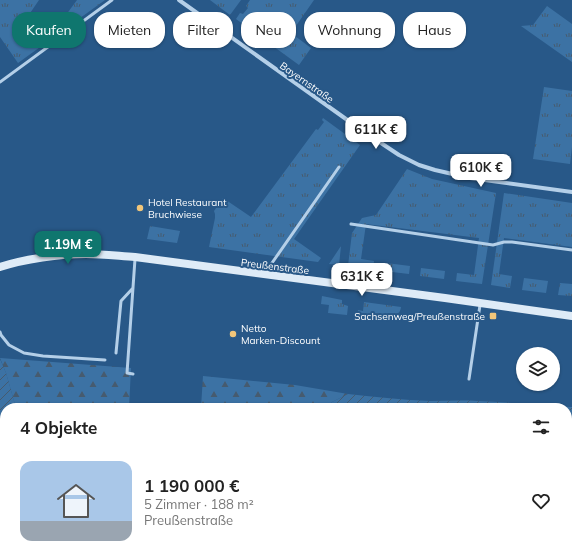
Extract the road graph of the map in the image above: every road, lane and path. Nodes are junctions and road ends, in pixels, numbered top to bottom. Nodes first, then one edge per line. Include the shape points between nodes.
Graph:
1 (112, 0) edge
2 (179, 0) edge
3 (0, 82) edge
4 (339, 167) dead end
5 (572, 192) edge
6 (351, 224) dead end
7 (572, 250) edge
8 (136, 257) junction
9 (0, 267) edge
10 (264, 274) junction
11 (133, 288) junction
12 (480, 303) junction
13 (572, 316) edge
14 (0, 332) edge
15 (116, 353) dead end
16 (105, 360) dead end
17 (133, 374) dead end
18 (470, 379) dead end

1 - 3 lane
2 - 5 street, Bayernstraße via 387,148 409,160 435,170 470,178
4 - 10 lane
6 - 7 lane via 493,244 512,242
8 - 9 street, Preußenstraße via 72,255
8 - 10 street, Preußenstraße
8 - 11 lane
10 - 12 street, Preußenstraße
11 - 15 lane via 121,301
11 - 17 lane via 127,373
12 - 13 street, Preußenstraße
12 - 18 lane
14 - 16 lane via 9,345 24,353

